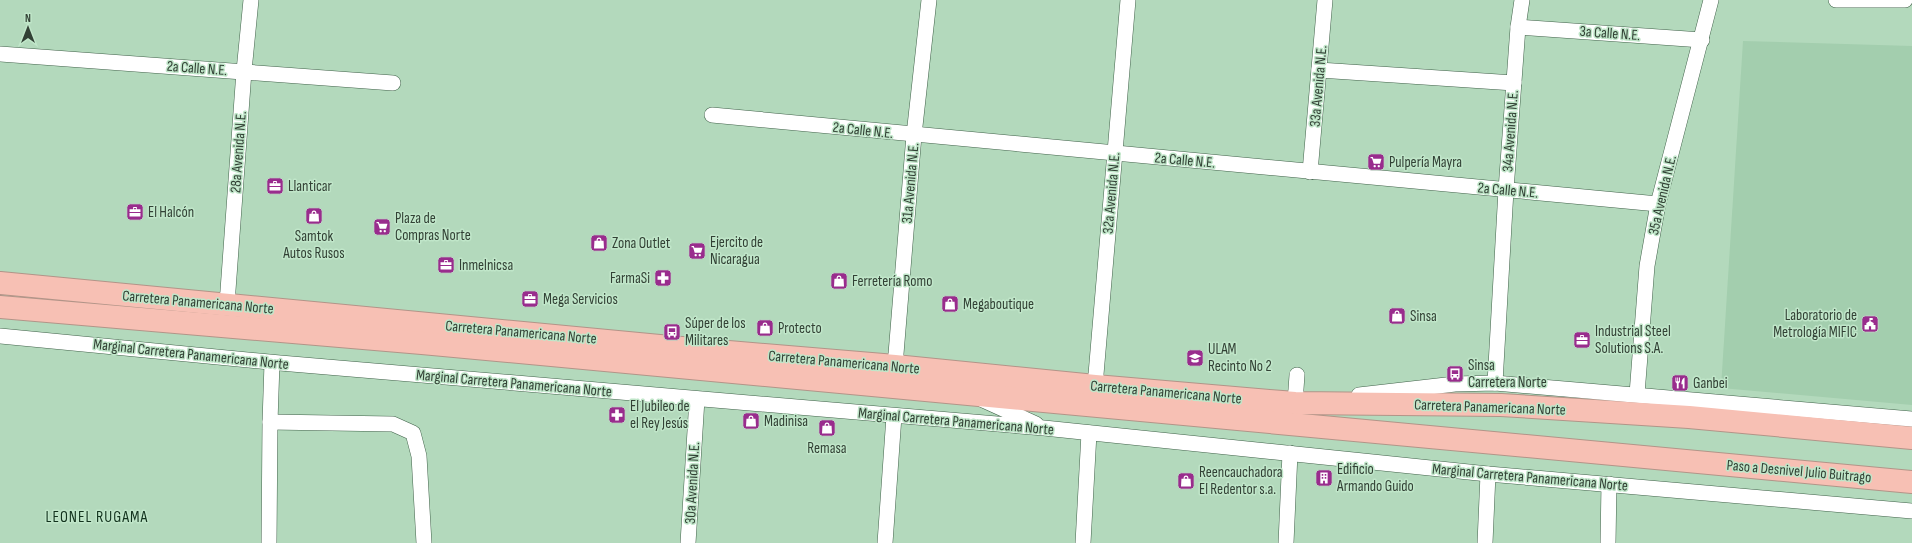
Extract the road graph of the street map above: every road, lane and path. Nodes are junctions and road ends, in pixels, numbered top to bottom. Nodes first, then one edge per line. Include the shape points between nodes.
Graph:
1 (251, 0) edge
2 (929, 0) edge
3 (1128, 0) edge
4 (1325, 0) edge
5 (1522, 0) edge
6 (1712, 0) edge
7 (1836, 0) edge
8 (1905, 0) edge
9 (1518, 26) junction
10 (1702, 40) junction
11 (0, 54) edge
12 (1319, 70) junction
13 (244, 71) junction
14 (393, 83) dead end
15 (1514, 83) junction
16 (712, 115) dead end
17 (914, 135) junction
18 (1114, 153) junction
19 (1310, 172) junction
20 (1506, 190) junction
21 (1658, 204) junction
22 (0, 283) edge
23 (227, 304) junction
24 (0, 307) edge
25 (0, 336) edge
26 (272, 363) junction
27 (895, 366) junction
28 (1297, 375) dead end
29 (1495, 383) junction
30 (1095, 386) junction
31 (970, 393) junction
32 (1637, 394) junction
33 (697, 399) junction
34 (1295, 403) junction
35 (894, 416) junction
36 (1912, 419) edge
37 (270, 422) junction
38 (1044, 428) junction
39 (1090, 432) junction
40 (1912, 438) edge
41 (1290, 453) junction
42 (1686, 461) joint
43 (1488, 474) junction
44 (1912, 482) edge
45 (1609, 484) junction
46 (1912, 511) edge
47 (269, 543) edge
48 (424, 543) edge
49 (688, 543) edge
50 (885, 543) edge
51 (1082, 543) edge
52 (1286, 543) edge
53 (1485, 543) edge
54 (1608, 543) edge

1 - 13 street, 28a Avenida N.E.
2 - 17 street, 31a Avenida N.E.
3 - 18 street, 32a Avenida N.E.
4 - 12 street, 33a Avenida N.E.
5 - 9 street, 34a Avenida N.E.
6 - 10 street, 35a Avenida N.E.
7 - 8 street
9 - 10 street, 3a Calle N.E.
9 - 15 street, 34a Avenida N.E.
10 - 21 street, 35a Avenida N.E.
11 - 13 street, 2a Calle N.E.
12 - 15 street
12 - 19 street, 33a Avenida N.E.
13 - 14 street, 2a Calle N.E.
13 - 23 street, 28a Avenida N.E.
15 - 20 street, 34a Avenida N.E.
16 - 17 street, 2a Calle N.E.
17 - 18 street, 2a Calle N.E.
17 - 27 street, 31a Avenida N.E.
18 - 19 street, 2a Calle N.E.
18 - 30 street, 32a Avenida N.E.
19 - 20 street, 2a Calle N.E.
20 - 21 street, 2a Calle N.E.
20 - 29 street, 34a Avenida N.E.
21 - 32 street, 35a Avenida N.E. via 1647,266
22 - 23 highway, Carretera Panamericana Norte
23 - 27 highway, Carretera Panamericana Norte
24 - 31 highway, Carretera Panamericana Norte
25 - 26 street, Marginal Carretera Panamericana Norte
26 - 33 street, Marginal Carretera Panamericana Norte
26 - 37 street
27 - 30 highway, Carretera Panamericana Norte
28 - 34 street
29 - 32 street
29 - 34 street via 1455,384
30 - 34 highway, Carretera Panamericana Norte
31 - 38 street
31 - 42 highway, Carretera Panamericana Norte
32 - 36 street
33 - 35 street, Marginal Carretera Panamericana Norte
33 - 49 street, 30a Avenida N.E.
34 - 40 highway, Carretera Panamericana Norte via 1500,405 1689,417
35 - 38 street, Marginal Carretera Panamericana Norte
35 - 50 street
37 - 47 street
37 - 48 street via 393,424 413,432 419,456
38 - 39 street, Marginal Carretera Panamericana Norte
39 - 41 street, Marginal Carretera Panamericana Norte
39 - 51 street
41 - 43 street, Marginal Carretera Panamericana Norte
41 - 52 street
42 - 44 highway, Paso a Desnivel Julio Buitrago
43 - 45 street, Marginal Carretera Panamericana Norte
43 - 53 street
45 - 46 street, Marginal Carretera Panamericana Norte
45 - 54 street

